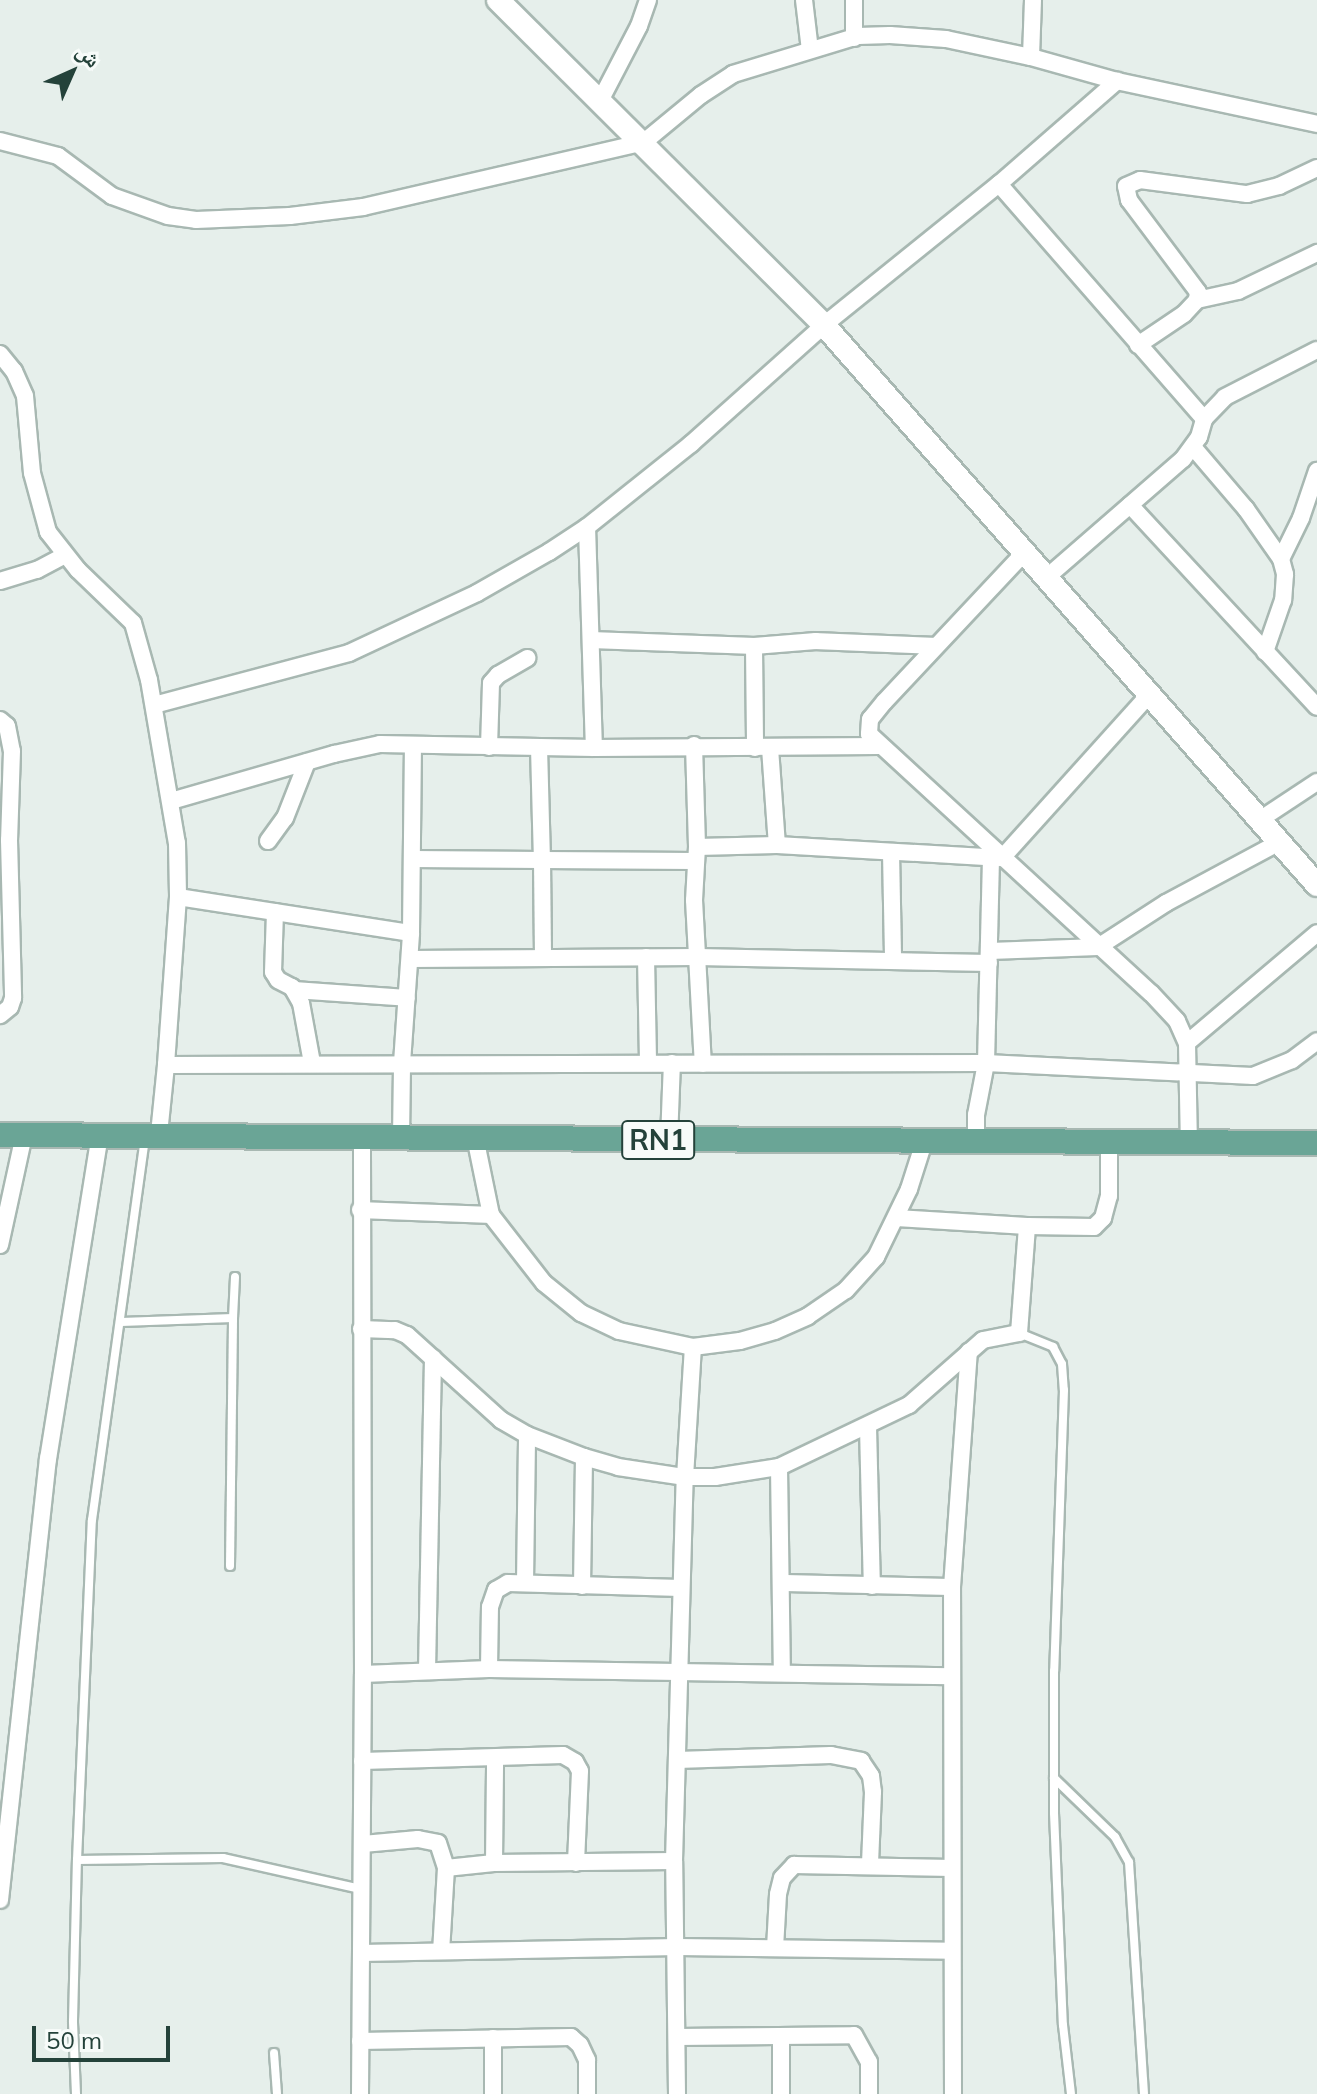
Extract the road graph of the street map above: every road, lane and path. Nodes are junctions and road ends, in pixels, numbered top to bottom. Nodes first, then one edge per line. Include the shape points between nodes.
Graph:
1 (498, 0) edge
2 (648, 0) edge
3 (804, 0) edge
4 (854, 0) edge
5 (1033, 0) edge
6 (854, 38) junction
7 (810, 50) junction
8 (1031, 57) junction
9 (1117, 81) junction
10 (601, 99) junction
11 (1317, 124) edge
12 (0, 141) edge
13 (644, 142) junction
14 (1317, 168) edge
15 (999, 184) junction
16 (1317, 253) edge
17 (1197, 300) junction
18 (824, 325) junction
19 (1138, 345) junction
20 (0, 354) edge
21 (1312, 357) edge
22 (1204, 419) junction
23 (1193, 447) junction
24 (1317, 471) edge
25 (1130, 505) junction
26 (587, 527) junction
27 (1024, 553) junction
28 (65, 555) junction
29 (1281, 559) junction
30 (1046, 578) junction
31 (0, 581) edge
32 (592, 640) junction
33 (754, 646) junction
34 (935, 646) junction
35 (1265, 652) junction
36 (528, 658) dead end
37 (1149, 695) junction
38 (154, 705) junction
39 (1317, 707) edge
40 (0, 720) edge
41 (694, 745) junction
42 (413, 746) junction
43 (879, 746) junction
44 (489, 747) junction
45 (539, 747) junction
46 (594, 748) junction
47 (763, 748) junction
48 (307, 762) junction
49 (1317, 782) edge
50 (171, 801) junction
51 (1261, 819) junction
52 (5, 840) edge
53 (268, 841) dead end
54 (1280, 842) junction
55 (777, 845) junction
56 (891, 852) junction
57 (696, 854) junction
58 (997, 858) junction
59 (412, 859) junction
60 (542, 860) junction
61 (1317, 885) edge
62 (178, 897) junction
63 (275, 912) junction
64 (411, 933) junction
65 (1317, 933) edge
66 (1098, 947) junction
67 (646, 957) junction
68 (698, 957) junction
69 (989, 957) junction
70 (543, 958) junction
71 (410, 959) junction
72 (893, 960) junction
73 (294, 990) junction
74 (407, 998) junction
75 (0, 1015) edge
76 (1317, 1041) edge
77 (1187, 1043) junction
78 (648, 1062) junction
79 (312, 1063) junction
80 (402, 1063) junction
81 (672, 1063) junction
82 (986, 1063) junction
83 (703, 1064) junction
84 (166, 1065) junction
85 (1190, 1074) junction
86 (153, 1134) junction
87 (12, 1135) edge
88 (100, 1135) junction
89 (362, 1136) junction
90 (475, 1137) junction
91 (401, 1138) junction
92 (669, 1140) junction
93 (924, 1142) junction
94 (976, 1142) junction
95 (1109, 1143) junction
96 (1189, 1143) junction
97 (1317, 1143) edge
98 (360, 1210) junction
99 (491, 1215) junction
100 (896, 1218) junction
101 (1027, 1226) junction
102 (0, 1245) edge
103 (235, 1277) dead end
104 (233, 1318) junction
105 (121, 1322) junction
106 (361, 1329) junction
107 (1019, 1333) junction
108 (693, 1347) junction
109 (969, 1352) junction
110 (433, 1358) junction
111 (868, 1427) junction
112 (527, 1435) junction
113 (584, 1457) junction
114 (779, 1467) junction
115 (685, 1477) junction
116 (230, 1566) dead end
117 (525, 1583) junction
118 (783, 1583) junction
119 (582, 1586) junction
120 (872, 1586) junction
121 (952, 1587) junction
122 (681, 1588) junction
123 (489, 1669) junction
124 (427, 1671) junction
125 (678, 1671) junction
126 (782, 1673) junction
127 (363, 1674) junction
128 (952, 1676) junction
129 (495, 1760) junction
130 (677, 1760) junction
131 (362, 1761) junction
132 (1054, 1778) junction
133 (363, 1844) junction
134 (77, 1860) junction
135 (674, 1861) junction
136 (494, 1863) junction
137 (576, 1863) junction
138 (870, 1864) junction
139 (446, 1868) junction
140 (952, 1868) junction
141 (362, 1889) junction
142 (0, 1900) edge
143 (678, 1947) junction
144 (775, 1948) junction
145 (441, 1951) junction
146 (952, 1951) junction
147 (361, 1953) junction
148 (781, 2036) junction
149 (677, 2037) junction
150 (493, 2038) junction
151 (360, 2041) junction
152 (274, 2053) dead end
153 (76, 2094) edge
154 (277, 2094) edge
155 (360, 2094) edge
156 (493, 2094) edge
157 (587, 2094) edge
158 (677, 2094) edge
159 (781, 2094) edge
160 (869, 2094) edge
161 (953, 2094) edge
162 (1071, 2094) edge
163 (1144, 2094) edge

1 - 10 main road
2 - 10 street
3 - 7 street
4 - 6 street
5 - 8 street
6 - 7 street
6 - 8 street via 946,39
7 - 13 street via 733,74
8 - 9 street
9 - 11 street
9 - 15 street
10 - 13 main road
12 - 13 street via 58,156 127,202 196,220 252,220 363,207
13 - 18 main road
14 - 17 street via 1247,194 1140,180 1126,186 1136,210 1196,285
15 - 18 street
15 - 19 street
16 - 17 street via 1238,291
17 - 19 street
18 - 26 street via 691,444
18 - 27 main road
19 - 22 street
20 - 28 street via 21,382 38,500 48,532
21 - 22 street via 1237,389
22 - 23 street
23 - 25 street
23 - 29 street
24 - 29 street
25 - 30 street
25 - 35 street
26 - 32 street
26 - 38 street via 477,593 349,653
27 - 30 main road
27 - 34 street
28 - 31 street
28 - 38 street via 133,623
29 - 35 street via 1283,600
30 - 37 main road
32 - 33 street
32 - 46 street
33 - 34 street via 816,641
33 - 47 street
34 - 43 street via 870,719 869,734
35 - 39 street
36 - 44 street via 491,683
37 - 51 main road
37 - 58 street
38 - 50 street
40 - 52 street via 7,726 12,751
41 - 46 street
41 - 47 street
41 - 57 street
42 - 44 street
42 - 48 street via 380,744
42 - 59 street
43 - 47 street
43 - 58 street
44 - 45 street
45 - 46 street
45 - 60 street
47 - 55 street
48 - 50 street
48 - 53 street via 285,818
49 - 51 street
50 - 62 street
51 - 54 main road
52 - 75 street via 13,998
54 - 61 main road
54 - 66 street via 1166,903
55 - 56 street
55 - 57 street
56 - 58 street
56 - 72 street
57 - 60 street
57 - 68 street
58 - 66 street
58 - 69 street
59 - 60 street
59 - 64 street
60 - 70 street
62 - 63 street
62 - 84 street
63 - 64 street
63 - 73 street via 273,972
64 - 71 street
65 - 77 street
66 - 69 street
66 - 77 street via 1169,1011
67 - 68 street
67 - 70 street
67 - 78 street
68 - 72 street
68 - 83 street
69 - 72 street
69 - 82 street
70 - 71 street
71 - 74 street
73 - 74 street
73 - 79 street
74 - 80 street
76 - 85 street via 1292,1060 1253,1076
77 - 85 street
78 - 80 street
78 - 81 street
79 - 80 street
79 - 84 street
80 - 91 street
81 - 83 street
81 - 92 street
82 - 83 street
82 - 85 street
82 - 94 street
84 - 86 street
85 - 96 street
86 - 88 main road, RN1
86 - 89 main road, RN1
86 - 105 lane
87 - 88 main road, RN1
87 - 102 street
88 - 142 street via 48,1459
89 - 91 main road, RN1
89 - 98 street
90 - 91 main road, RN1
90 - 92 main road, RN1
90 - 99 street
92 - 93 main road, RN1
93 - 94 main road, RN1
93 - 100 street
94 - 95 main road, RN1
95 - 96 main road, RN1
95 - 101 street via 1109,1196 1103,1218 1094,1227
96 - 97 main road, RN1
98 - 99 street
98 - 106 street
99 - 108 street via 544,1283 581,1313 619,1331
100 - 101 street
100 - 108 street via 876,1257 846,1290 808,1316 740,1341
101 - 107 street
103 - 104 lane
104 - 105 lane
104 - 116 lane
105 - 134 lane via 92,1520
106 - 110 street via 395,1330
106 - 127 street
107 - 109 street via 983,1340
107 - 132 lane via 1053,1347 1062,1364
108 - 115 street
109 - 111 street via 909,1405
109 - 121 street
110 - 112 street via 467,1392
110 - 124 street
111 - 114 street
111 - 120 street
112 - 113 street
112 - 117 street
113 - 115 street
113 - 119 street
114 - 115 street
114 - 118 street
115 - 122 street
117 - 119 street
117 - 123 street via 508,1583 492,1598
118 - 120 street
118 - 126 street
119 - 122 street
120 - 121 street
121 - 128 street
122 - 125 street
123 - 124 street
123 - 125 street
124 - 127 street
125 - 126 street
125 - 130 street
126 - 128 street
127 - 131 street
128 - 140 street
129 - 131 street
129 - 136 street
129 - 137 street via 563,1755 575,1762 580,1771
130 - 135 street
130 - 138 street via 831,1755 861,1761 873,1792
131 - 133 street
132 - 162 lane via 1063,2025
132 - 163 lane via 1115,1837 1129,1862
133 - 139 street via 431,1840 443,1850
133 - 141 street
134 - 141 lane via 223,1858
134 - 153 lane
135 - 137 street
135 - 143 street
136 - 137 street
136 - 139 street
138 - 140 street
138 - 144 street via 787,1869 778,1894
139 - 145 street
140 - 146 street
141 - 147 street
143 - 144 street
143 - 145 street
143 - 149 street
144 - 146 street
145 - 147 street
146 - 161 street
147 - 151 street
148 - 149 street
148 - 159 street
148 - 160 street via 854,2035 869,2062
149 - 158 street
150 - 151 street
150 - 156 street
150 - 157 street via 571,2037 587,2060
151 - 155 street
152 - 154 lane

